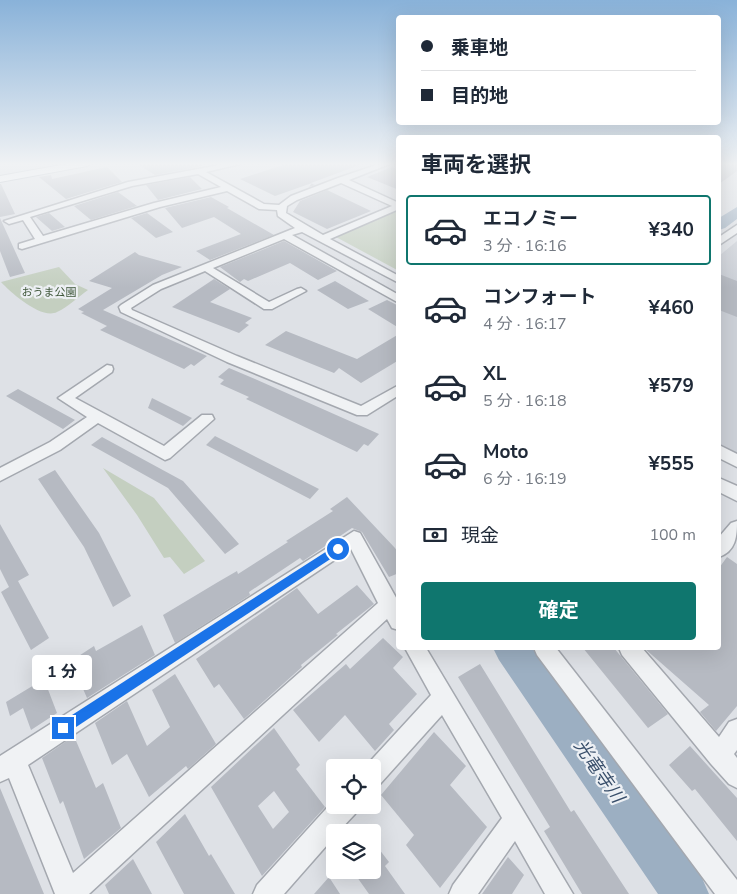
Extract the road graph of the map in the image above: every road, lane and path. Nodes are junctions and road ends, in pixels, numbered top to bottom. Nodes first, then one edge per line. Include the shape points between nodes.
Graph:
1 (62, 205) edge
2 (158, 205) edge
3 (258, 205) edge
4 (283, 205) edge
5 (396, 207) edge
6 (281, 208) junction
7 (25, 216) junction
8 (9, 221) dead end
9 (302, 228) junction
10 (737, 228) edge
11 (284, 235) junction
12 (732, 236) edge
13 (322, 239) junction
14 (41, 240) junction
15 (22, 246) dead end
16 (205, 268) junction
17 (396, 278) edge
18 (301, 291) dead end
19 (396, 298) edge
20 (107, 369) dead end
21 (396, 391) edge
22 (98, 416) junction
23 (208, 418) dead end
24 (721, 452) edge
25 (737, 461) edge
26 (0, 475) edge
27 (721, 485) edge
28 (737, 494) edge
29 (737, 528) edge
30 (721, 547) edge
31 (394, 613) edge
32 (416, 650) edge
33 (546, 650) edge
34 (633, 650) edge
35 (444, 696) junction
36 (737, 730) edge
37 (719, 756) junction
38 (7, 765) edge
39 (381, 766) edge
40 (737, 776) edge
41 (338, 814) edge
42 (516, 819) junction
43 (68, 894) edge
44 (266, 894) edge
45 (462, 894) edge
46 (560, 894) edge
47 (731, 894) edge

1 - 7 street
2 - 14 street
3 - 6 street
4 - 6 street
5 - 13 street
6 - 9 street via 280,214
7 - 8 street
7 - 14 street
9 - 11 street
9 - 13 street
10 - 12 street
11 - 16 street
11 - 19 street
13 - 17 street
14 - 15 street
16 - 18 street via 268,306
16 - 21 street via 157,287 125,307 127,312 362,412
20 - 22 street via 66,398
22 - 23 street via 165,454
22 - 26 street via 55,446
24 - 25 street
27 - 28 street
29 - 30 street
31 - 38 street via 354,538
31 - 43 street
32 - 35 street
33 - 47 street
34 - 37 street
35 - 39 street
35 - 42 street
36 - 37 street
37 - 40 street
38 - 43 street
41 - 44 street
42 - 45 street
42 - 46 street

